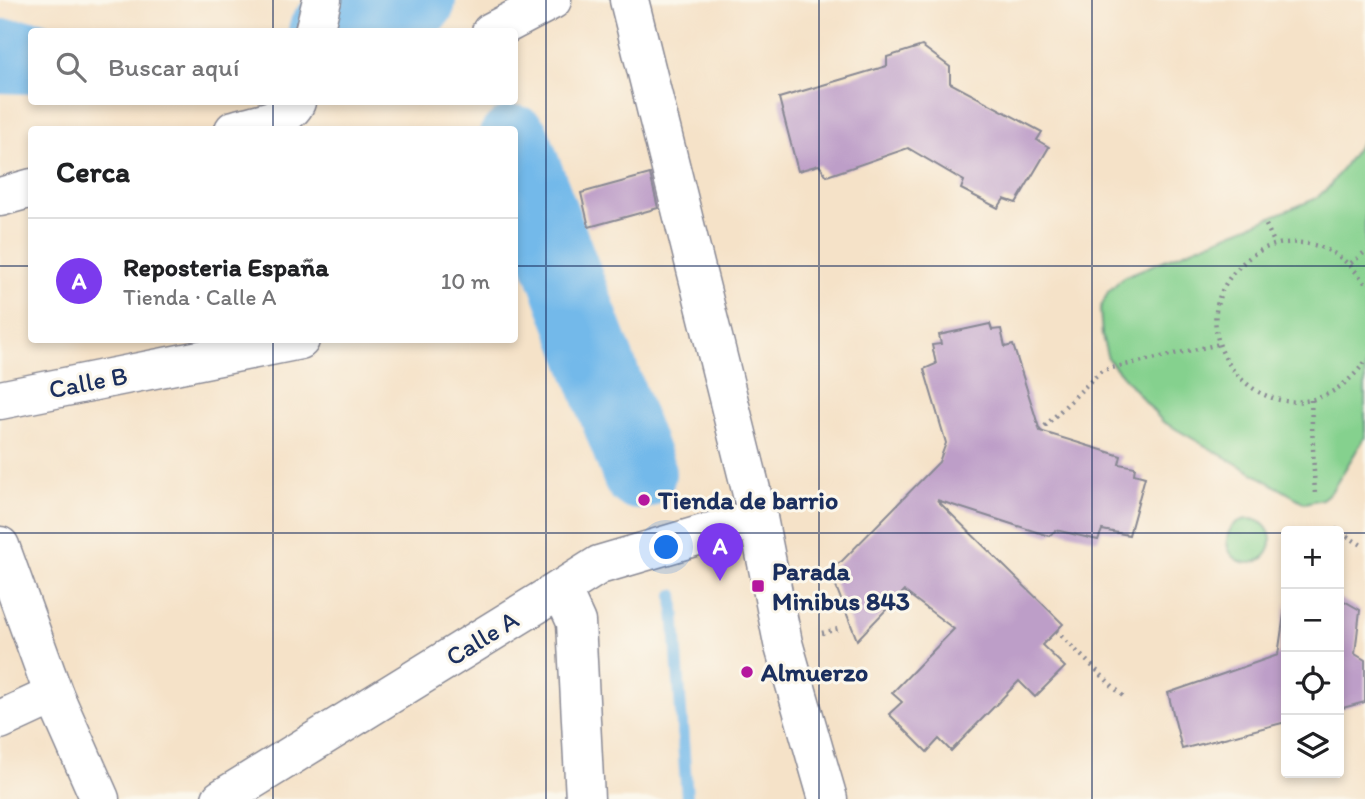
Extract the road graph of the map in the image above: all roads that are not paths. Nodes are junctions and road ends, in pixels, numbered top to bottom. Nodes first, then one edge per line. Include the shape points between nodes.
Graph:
1 (322, 0) edge
2 (552, 0) edge
3 (629, 0) edge
4 (315, 28) edge
5 (499, 28) edge
6 (298, 105) edge
7 (247, 126) edge
8 (28, 189) edge
9 (0, 197) edge
10 (285, 343) edge
11 (0, 400) edge
12 (758, 518) junction
13 (0, 546) edge
14 (561, 589) junction
15 (54, 695) junction
16 (0, 720) edge
17 (100, 799) edge
18 (221, 799) edge
19 (585, 799) edge
20 (828, 799) edge

1 - 4 street
2 - 5 street
3 - 12 street
6 - 7 street
8 - 9 street
10 - 11 street, Calle B
12 - 14 street, Calle A via 599,565
12 - 20 street via 783,643
13 - 15 street
14 - 18 street, Calle A
14 - 19 street via 576,622
15 - 16 street
15 - 17 street

